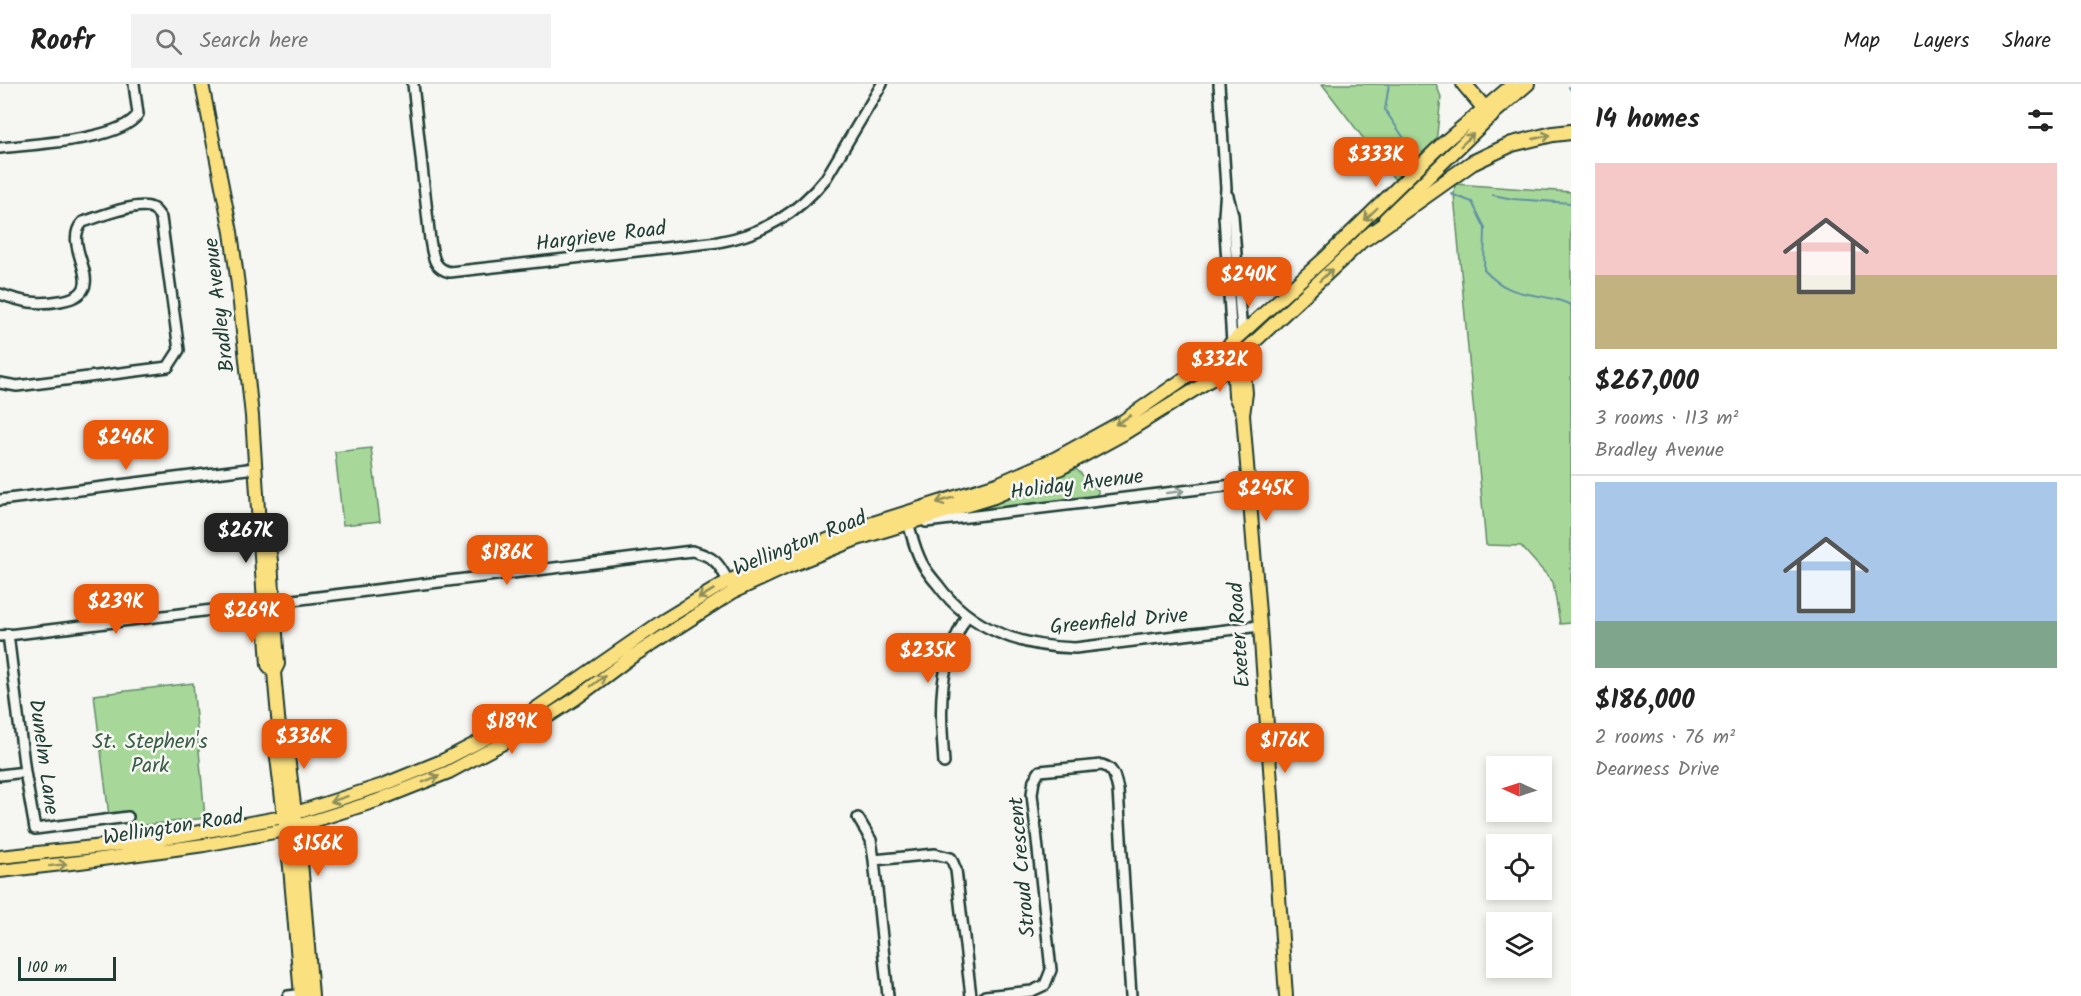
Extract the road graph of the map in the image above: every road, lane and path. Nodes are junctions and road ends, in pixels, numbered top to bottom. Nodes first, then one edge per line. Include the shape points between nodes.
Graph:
1 (134, 84) edge
2 (202, 84) edge
3 (412, 84) edge
4 (882, 84) edge
5 (1219, 84) edge
6 (1464, 84) edge
7 (1513, 84) edge
8 (1528, 84) edge
9 (1487, 112) junction
10 (1571, 132) edge
11 (0, 147) edge
12 (1366, 238) junction
13 (0, 294) edge
14 (1236, 348) junction
15 (0, 383) edge
16 (255, 468) junction
17 (1249, 483) junction
18 (0, 500) edge
19 (907, 518) junction
20 (731, 586) junction
21 (269, 602) junction
22 (967, 615) junction
23 (1260, 626) junction
24 (4, 635) edge
25 (509, 725) junction
26 (516, 736) junction
27 (944, 763) dead end
28 (25, 772) junction
29 (0, 775) edge
30 (128, 817) dead end
31 (858, 818) dead end
32 (290, 822) junction
33 (0, 857) edge
34 (874, 860) junction
35 (0, 871) edge
36 (303, 995) edge
37 (888, 996) edge
38 (971, 996) edge
39 (985, 996) edge
40 (1131, 996) edge
41 (1286, 996) edge

1 - 11 street via 138,114 128,125 86,138
2 - 16 main road, Bradley Avenue via 231,232
3 - 4 street, Hargrieve Road via 430,240 435,263 442,271 450,272 718,242 759,231 787,216 826,178
5 - 14 street, Exeter Road via 1226,188 1233,215
6 - 9 highway
7 - 9 main road, Wellington Road
8 - 9 main road, Wellington Road
12 -> 9 main road, Wellington Road
9 -> 14 main road, Wellington Road via 1442,144
12 -> 10 highway via 1472,163 1512,144
14 -> 12 main road, Wellington Road
13 - 15 street via 35,303 80,295 86,279 75,237 78,227 135,206 154,208 161,218 179,350 168,367 17,386
14 - 17 main road, Exeter Road via 1246,393 1243,415
14 -> 19 main road, Wellington Road via 1218,355 1123,421 1056,458
14 - 19 main road, Wellington Road via 1220,374 1125,434 1061,468 994,497
16 - 18 street
16 - 21 main road, Bradley Avenue via 260,524 269,547
19 -> 17 street, Holiday Avenue
17 - 23 main road, Exeter Road
19 - 20 main road, Wellington Road
19 - 22 street, Greenfield Drive via 912,543 923,566
20 - 21 street via 710,555 692,551
20 -> 25 main road, Wellington Road via 680,610
26 -> 20 main road, Wellington Road via 575,699
21 - 24 street
21 - 32 main road, Bradley Avenue via 278,664 274,672 280,737 287,748
22 - 23 street, Greenfield Drive via 998,634 1052,648
22 - 27 street via 954,639 942,685
23 - 41 main road, Exeter Road
24 - 28 street, Dunelm Lane
25 - 26 main road
25 -> 32 main road, Wellington Road via 442,761
32 -> 26 main road, Wellington Road via 376,801 449,772
28 - 29 street
28 - 30 street, Dunelm Lane via 35,829
31 - 34 street via 871,840
32 - 33 main road, Wellington Road
35 -> 32 main road, Wellington Road via 194,846
32 - 36 main road, Bradley Avenue
34 - 37 street
34 - 38 street via 935,854 951,858 956,870
39 - 40 street, Stroud Crescent via 1032,991 1045,985 1051,970 1032,794 1034,780 1040,771 1102,765 1114,774 1118,790

